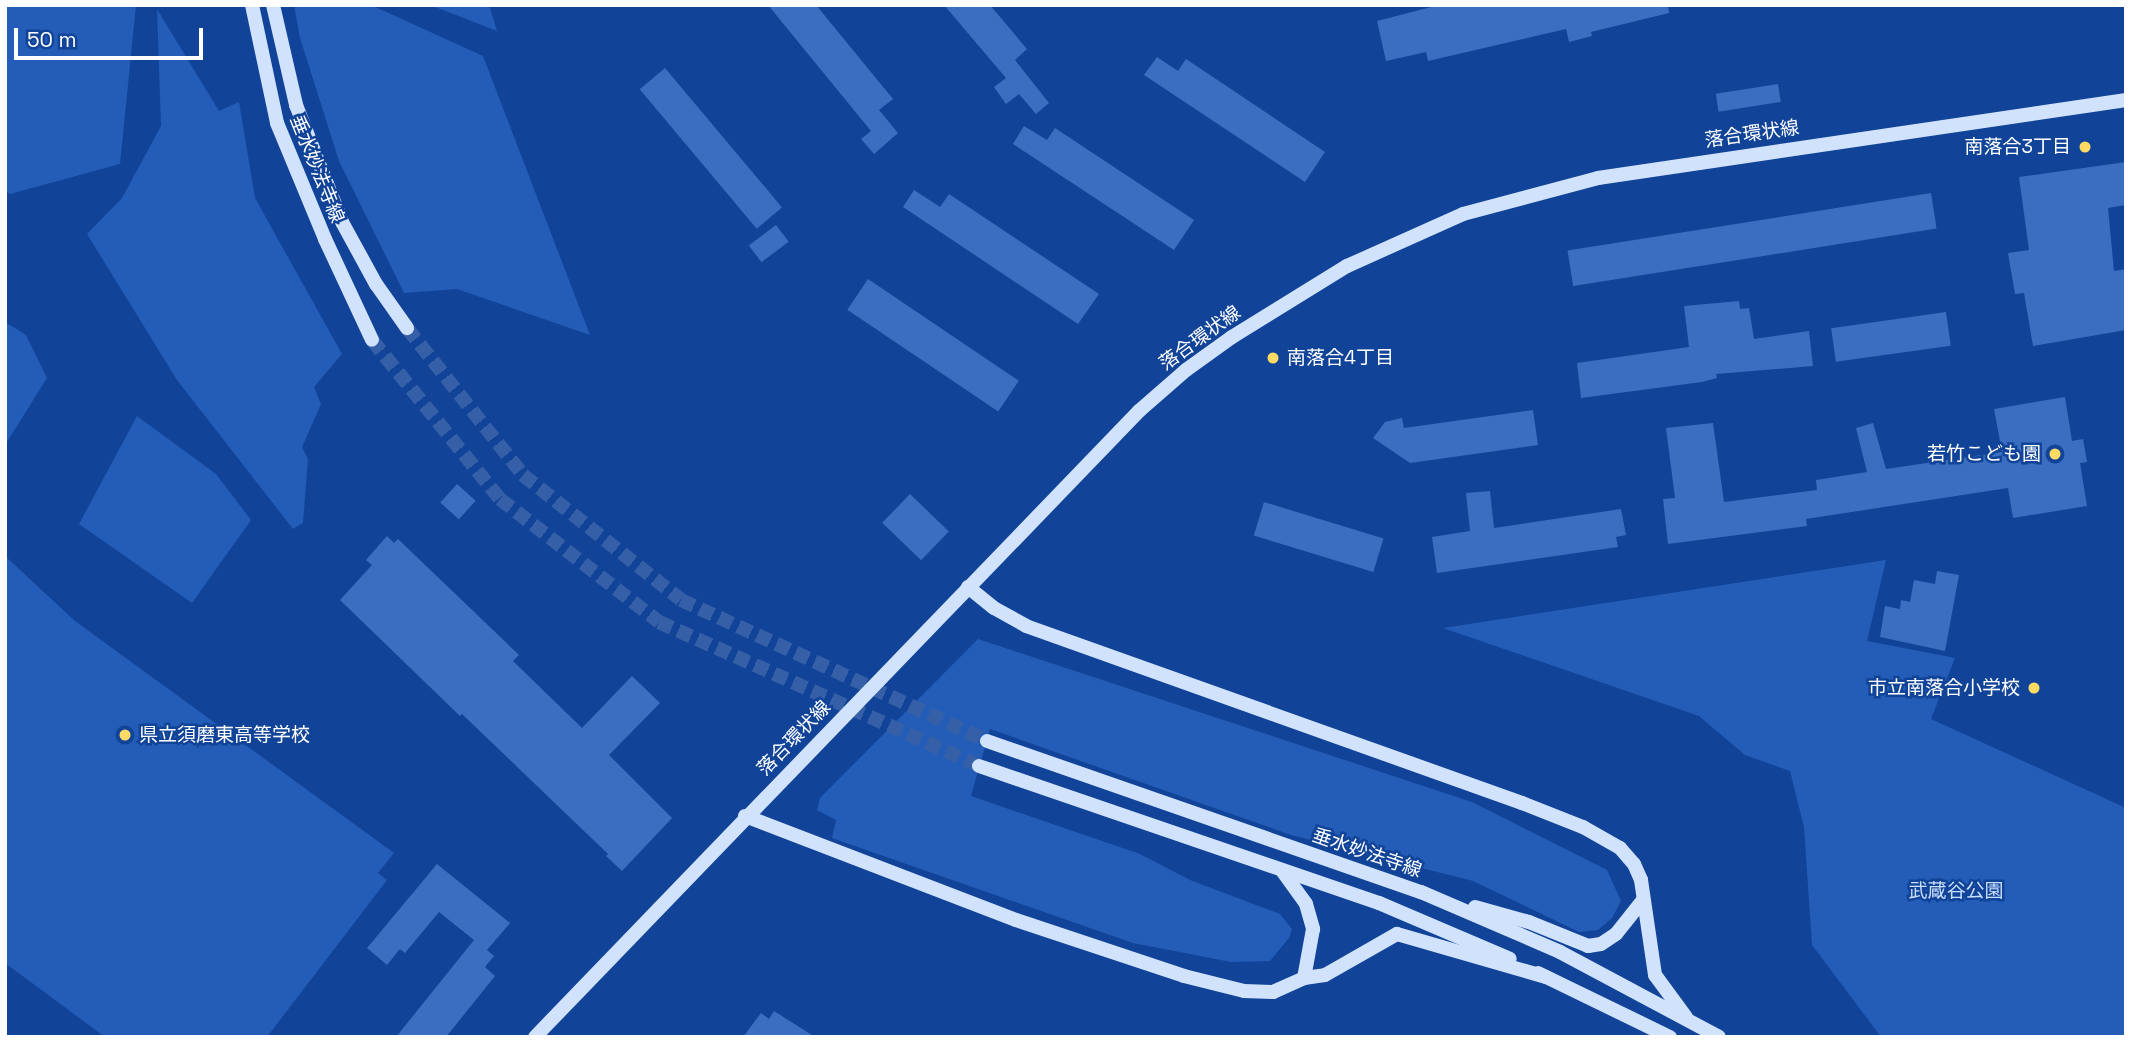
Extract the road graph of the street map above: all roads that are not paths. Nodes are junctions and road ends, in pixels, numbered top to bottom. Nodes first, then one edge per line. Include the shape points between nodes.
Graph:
1 (252, 5) edge
2 (274, 5) edge
3 (2126, 100) edge
4 (407, 328) tunnel mouth
5 (372, 340) tunnel mouth
6 (968, 587) junction
7 (986, 741) tunnel mouth
8 (979, 766) tunnel mouth
9 (746, 816) junction
10 (1283, 872) junction
11 (1421, 892) junction
12 (1643, 900) junction
13 (1546, 976) junction
14 (1304, 978) junction
15 (1686, 1017) junction
16 (535, 1037) edge
17 (1670, 1037) edge
18 (1719, 1037) edge

1 - 5 street, 垂水妙法寺線 via 277,123
2 - 4 street, 垂水妙法寺線 via 296,105 337,210 376,284
3 - 6 street, 落合環状線 via 1598,178 1463,214 1347,265 1186,370 1114,436
6 - 9 street, 落合環状線
6 - 12 street via 1026,626 1583,827 1620,848 1634,864
7 - 11 street, 垂水妙法寺線
8 - 10 street
9 - 14 street via 1016,920 1184,976 1263,993 1279,991
9 - 16 street, 落合環状線
10 - 13 street via 1379,903
10 - 14 street via 1306,904 1313,929
11 - 12 street via 1529,922 1588,946 1616,934
11 - 15 street, 垂水妙法寺線 via 1560,952
12 - 15 street via 1655,975
13 - 14 street via 1397,934 1325,975
13 - 17 street
15 - 18 street, 垂水妙法寺線

